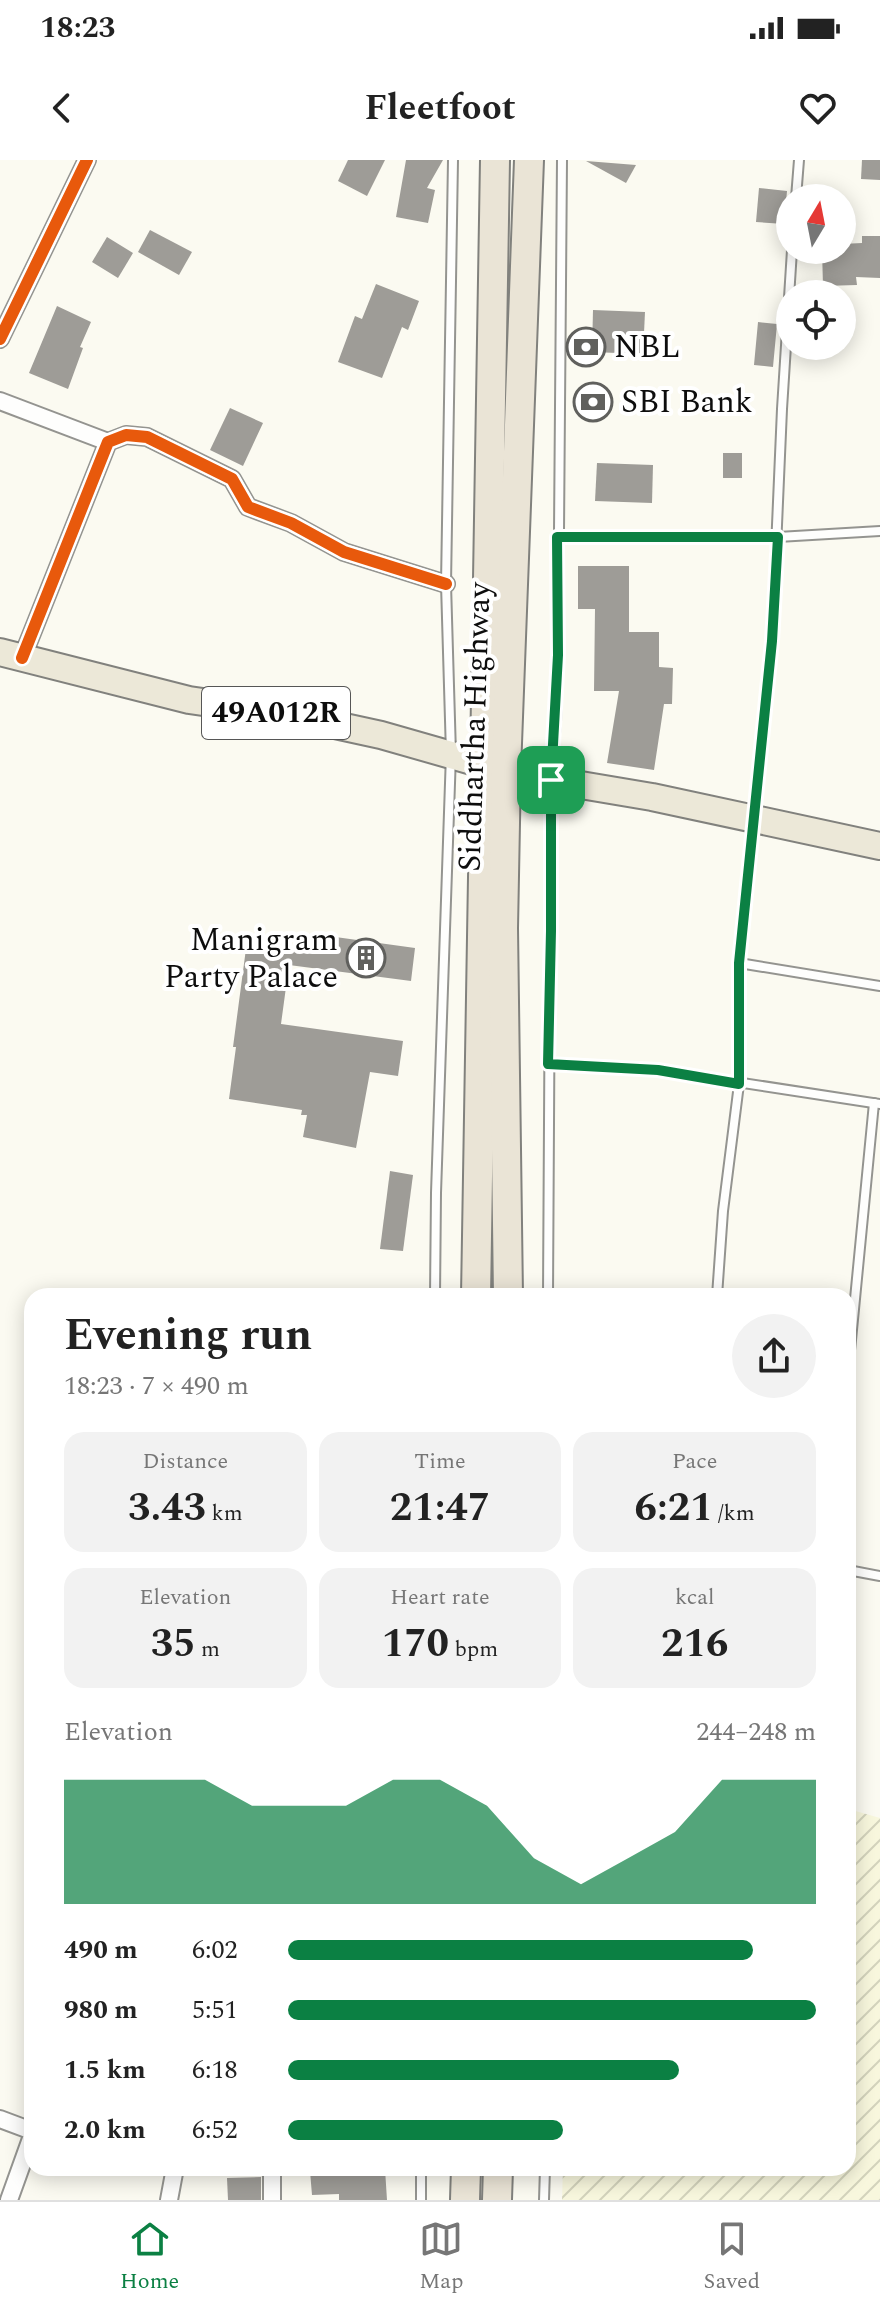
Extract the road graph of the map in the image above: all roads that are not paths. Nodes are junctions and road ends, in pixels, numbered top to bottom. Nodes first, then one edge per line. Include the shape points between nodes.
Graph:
1 (87, 160) edge
2 (453, 160) edge
3 (495, 160) edge
4 (529, 160) edge
5 (562, 160) edge
6 (799, 160) edge
7 (797, 184) edge
8 (791, 264) edge
9 (0, 339) edge
10 (0, 401) edge
11 (108, 442) junction
12 (880, 531) edge
13 (557, 537) junction
14 (778, 537) junction
15 (446, 584) junction
16 (11, 655) edge
17 (451, 754) junction
18 (496, 768) junction
19 (551, 780) junction
20 (756, 820) junction
21 (880, 846) edge
22 (739, 963) junction
23 (880, 986) edge
24 (548, 1064) junction
25 (739, 1084) junction
26 (877, 1103) edge
27 (435, 1288) edge
28 (476, 1288) edge
29 (508, 1288) edge
30 (548, 1288) edge
31 (718, 1288) edge
32 (856, 1297) edge
33 (856, 1572) edge
34 (880, 1576) edge
35 (0, 2119) edge
36 (24, 2130) edge
37 (24, 2157) edge
38 (174, 2176) edge
39 (272, 2176) edge
40 (421, 2176) edge
41 (466, 2176) edge
42 (498, 2176) edge
43 (545, 2176) edge
44 (9, 2200) edge
45 (169, 2200) edge
46 (272, 2200) edge
47 (421, 2200) edge
48 (465, 2200) edge
49 (497, 2200) edge
50 (544, 2200) edge

1 - 9 street
2 - 15 lane
3 - 18 highway, Siddhartha Highway
4 - 18 highway, Siddhartha Highway
5 - 13 lane
6 - 7 lane
8 - 14 lane
10 - 11 street
11 - 15 street via 126,435 147,437 232,479 248,507 344,552
11 - 16 street
12 - 14 lane
13 - 14 lane
13 - 19 lane
14 - 20 lane
15 - 17 lane
16 - 17 main road, 49A012R via 189,700 280,713
17 - 18 main road, 49A012R
17 - 27 lane
18 - 19 main road, 49A012R
18 - 28 highway, Siddhartha Highway
18 - 29 highway, Siddhartha Highway
19 - 20 main road, 49A012R
19 - 24 lane
20 - 21 main road, 49A012R
20 - 22 lane
22 - 23 lane
22 - 25 lane
24 - 25 lane via 658,1070
24 - 30 lane
25 - 26 lane
25 - 31 lane
26 - 32 lane
33 - 34 lane
35 - 36 street
37 - 44 street
38 - 45 street
39 - 46 street
40 - 47 lane
41 - 48 highway
42 - 49 highway
43 - 50 lane

